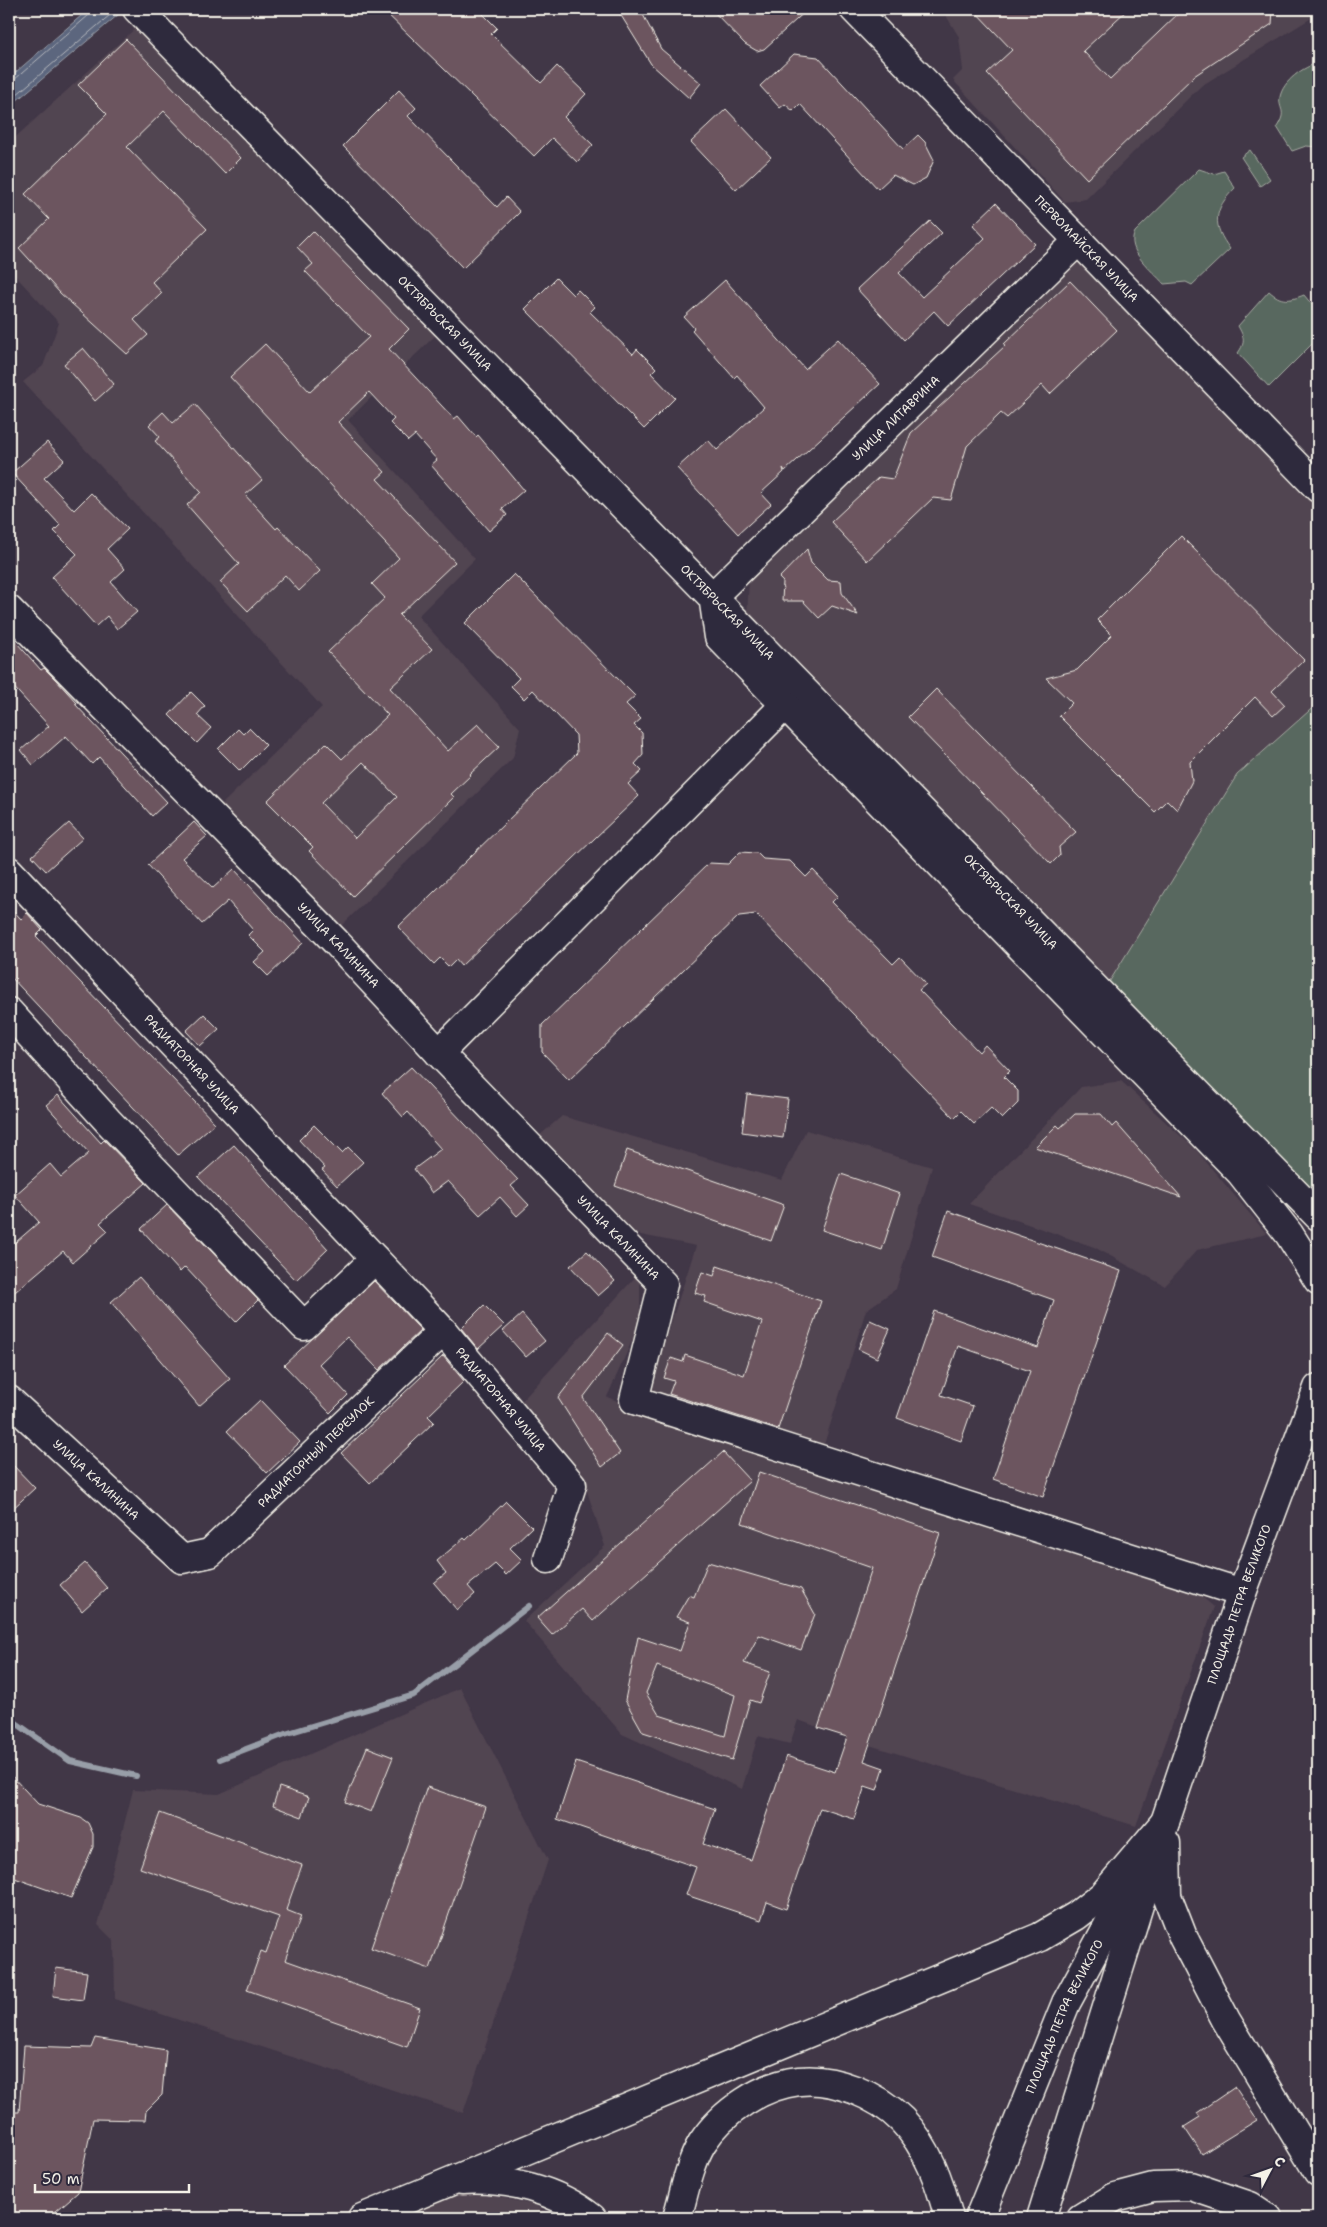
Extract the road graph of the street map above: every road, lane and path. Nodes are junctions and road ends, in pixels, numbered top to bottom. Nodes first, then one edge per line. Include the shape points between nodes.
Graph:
1 (138, 9) edge
2 (854, 9) edge
3 (1079, 240) junction
4 (1318, 488) edge
5 (713, 596) junction
6 (9, 610) edge
7 (785, 705) junction
8 (9, 871) edge
9 (9, 1012) edge
10 (439, 1053) junction
11 (1249, 1163) junction
12 (1318, 1216) edge
13 (375, 1259) junction
14 (1318, 1280) edge
15 (443, 1331) junction
16 (1318, 1388) edge
17 (9, 1400) edge
18 (548, 1558) dead end
19 (182, 1559) joint
20 (1242, 1593) junction
21 (1165, 1822) junction
22 (1318, 2172) edge
23 (450, 2181) junction
24 (362, 2218) edge
25 (592, 2218) edge
26 (677, 2218) edge
27 (949, 2218) edge
28 (979, 2218) edge
29 (1041, 2218) edge
30 (1081, 2218) edge
31 (1268, 2218) edge

1 - 5 street, ОКТЯБРЬСКАЯ УЛИЦА
2 - 3 street, ПЕРВОМАЙСКАЯ УЛИЦА
3 - 4 street, ПЕРВОМАЙСКАЯ УЛИЦА
3 - 5 street, УЛИЦА ЛИТАВРИНА
5 - 7 street via 719,637
5 - 11 street, ОКТЯБРЬСКАЯ УЛИЦА
6 - 10 street, УЛИЦА КАЛИНИНА via 336,942
7 - 10 street
7 - 11 street
8 - 13 street, РАДИАТОРНАЯ УЛИЦА
9 - 13 street via 304,1326
10 - 20 street, УЛИЦА КАЛИНИНА via 663,1284 634,1400
11 - 12 street, ОКТЯБРЬСКАЯ УЛИЦА
11 - 14 street
13 - 15 street, РАДИАТОРНАЯ УЛИЦА
15 - 18 street, РАДИАТОРНАЯ УЛИЦА via 572,1485
15 - 19 street, РАДИАТОРНЫЙ ПЕРЕУЛОК via 210,1553
16 - 20 street, ПЛОЩАДЬ ПЕТРА ВЕЛИКОГО
17 - 19 street, УЛИЦА КАЛИНИНА
20 - 21 street, ПЛОЩАДЬ ПЕТРА ВЕЛИКОГО
21 - 22 street via 1167,1896 1183,1936 1226,2020
21 - 23 street via 1103,1895 1076,1916 1040,1936
21 - 28 street, ПЛОЩАДЬ ПЕТРА ВЕЛИКОГО via 1066,2003
21 - 29 street, ПЛОЩАДЬ ПЕТРА ВЕЛИКОГО
23 - 24 street
23 - 25 street via 491,2180 523,2186 559,2198
26 - 27 street via 702,2143 721,2119 768,2090 798,2081 842,2086 868,2096 901,2120 924,2150 941,2187
30 - 31 street via 1115,2197 1153,2187 1191,2186 1250,2206

